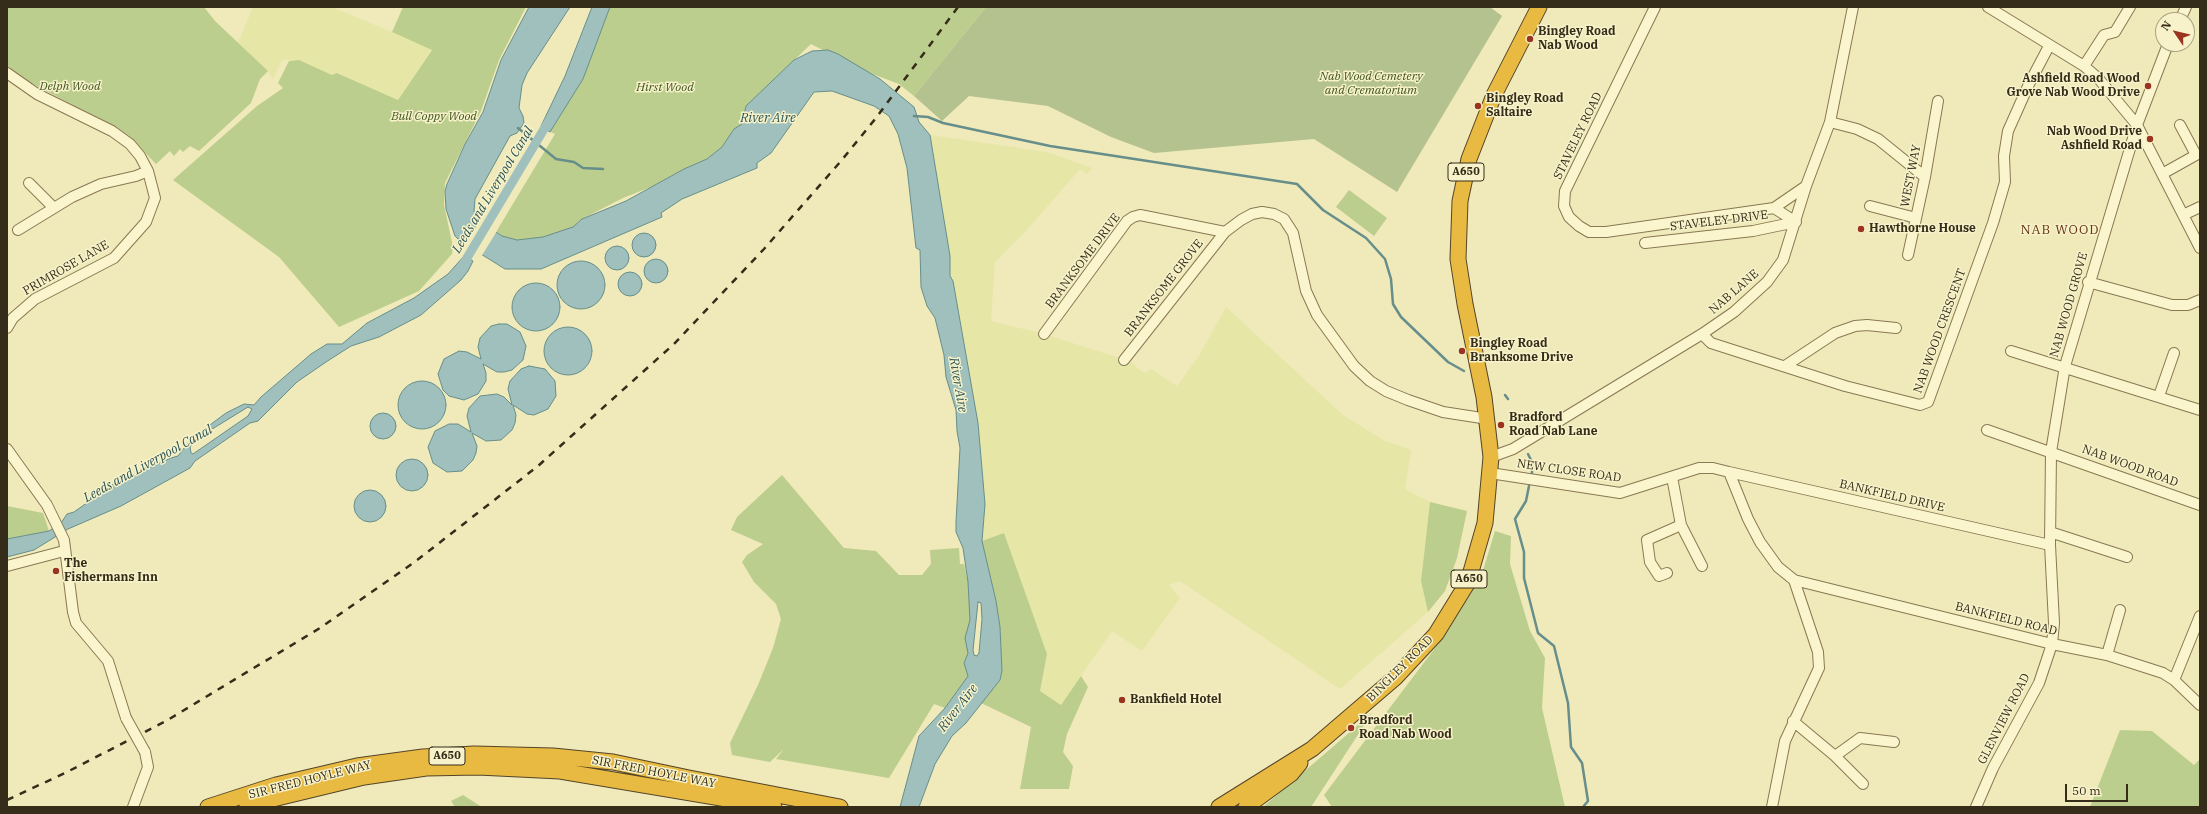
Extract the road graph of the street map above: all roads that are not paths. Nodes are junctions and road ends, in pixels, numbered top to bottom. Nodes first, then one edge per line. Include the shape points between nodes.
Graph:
1 (1538, 7) edge
2 (1655, 7) edge
3 (1853, 7) edge
4 (1988, 7) edge
5 (2130, 7) edge
6 (2049, 46) junction
7 (2165, 52) edge
8 (2084, 66) junction
9 (7, 73) edge
10 (1938, 101) dead end
11 (1830, 122) junction
12 (2137, 125) junction
13 (2180, 125) dead end
14 (148, 171) junction
15 (2162, 174) junction
16 (1925, 177) junction
17 (29, 182) dead end
18 (1806, 186) junction
19 (1870, 206) dead end
20 (53, 207) junction
21 (2200, 207) edge
22 (1774, 208) junction
23 (2183, 215) junction
24 (1916, 218) junction
25 (1796, 222) junction
26 (18, 230) dead end
27 (1225, 232) junction
28 (1645, 243) dead end
29 (2200, 248) edge
30 (1908, 255) dead end
31 (2088, 282) junction
32 (2200, 300) edge
33 (7, 328) edge
34 (1896, 328) dead end
35 (1044, 334) dead end
36 (1702, 334) junction
37 (2011, 351) dead end
38 (2174, 352) dead end
39 (1124, 360) dead end
40 (1785, 366) junction
41 (2065, 366) junction
42 (2159, 396) junction
43 (2200, 410) edge
44 (1488, 419) junction
45 (1987, 430) dead end
46 (7, 449) edge
47 (2051, 452) junction
48 (1491, 457) junction
49 (1728, 472) junction
50 (1490, 473) junction
51 (1672, 477) junction
52 (2049, 497) joint
53 (2200, 505) edge
54 (1681, 525) junction
55 (2050, 532) junction
56 (2050, 545) junction
57 (64, 551) junction
58 (2127, 557) dead end
59 (7, 566) edge
60 (1702, 566) dead end
61 (1667, 573) dead end
62 (1794, 580) junction
63 (2120, 610) dead end
64 (2200, 616) edge
65 (2052, 644) junction
66 (2106, 656) junction
67 (2174, 680) junction
68 (2200, 705) edge
69 (1793, 721) junction
70 (1894, 742) dead end
71 (1312, 749) junction
72 (1835, 756) junction
73 (1863, 784) dead end
74 (688, 786) junction
75 (133, 807) edge
76 (208, 807) edge
77 (247, 807) edge
78 (774, 807) edge
79 (840, 807) edge
80 (1219, 807) edge
81 (1246, 807) edge
82 (1772, 807) edge
83 (1976, 807) edge

1 - 44 highway, BINGLEY ROAD / A650 via 1494,95 1469,159 1460,201 1458,259 1464,304
2 - 22 street, STAVELEY ROAD via 1565,191 1564,206 1569,217 1589,232 1606,232
3 - 11 street, NAB LANE
4 - 6 street
5 - 8 street via 2115,32 2104,34
6 - 8 street
6 - 40 street, NAB WOOD CRESCENT via 2008,131 2004,156 2005,182 1928,402 1920,405 1852,388
7 - 12 street, NAB WOOD GROVE
8 - 12 street via 2098,78
9 - 14 street, PRIMROSE LANE via 38,94 112,131 130,144
10 - 16 street, WEST WAY
11 - 16 street via 1857,129 1878,139
11 - 18 street, NAB LANE
12 - 15 street
12 - 31 street, NAB WOOD GROVE
13 - 15 street via 2196,155
14 - 20 street via 101,184
14 - 33 street, PRIMROSE LANE via 155,198 146,222 126,246 108,261 35,298 13,318
15 - 23 street
16 - 24 street, WEST WAY
17 - 20 street
18 - 22 street, STAVELEY ROAD
18 - 25 street, NAB LANE
19 - 24 street
20 - 26 street
21 - 23 street
22 - 25 street
23 - 29 street
24 - 30 street, WEST WAY
25 - 28 street, STAVELEY DRIVE via 1753,231
25 - 36 street, NAB LANE via 1783,260 1767,282 1734,312
27 - 35 street, BRANKSOME DRIVE via 1140,215 1133,217 1127,221
27 - 39 street, BRANKSOME GROVE
27 - 44 street via 1241,220 1262,212 1284,219 1293,233 1306,291 1317,315 1354,366 1370,381 1408,400 1443,412
31 - 32 street via 2172,305 2188,305
31 - 41 street, NAB WOOD GROVE
34 - 40 street via 1854,326 1835,333
36 - 40 street, NAB WOOD CRESCENT via 1711,342
36 - 48 street, NAB LANE via 1513,449
37 - 41 street
38 - 42 street
41 - 42 street
41 - 47 street, NAB WOOD GROVE
42 - 43 street
44 - 48 highway, BINGLEY ROAD / A650
45 - 47 street, NAB WOOD ROAD
46 - 57 street via 47,505 64,540
47 - 52 street, NAB WOOD GROVE
47 - 53 street, NAB WOOD ROAD
48 - 50 highway, BINGLEY ROAD / A650
49 - 51 street, NEW CLOSE ROAD via 1699,468
49 - 56 street, BANKFIELD DRIVE
49 - 62 street via 1760,542 1778,568
50 - 51 street, NEW CLOSE ROAD via 1620,493
50 - 71 highway, BINGLEY ROAD / A650 via 1485,523 1468,582 1436,634 1396,677
51 - 54 street
52 - 55 street, GLENVIEW ROAD
54 - 60 street
54 - 61 street via 1647,540 1650,562 1659,576
55 - 56 street, GLENVIEW ROAD
55 - 58 street
56 - 65 street, GLENVIEW ROAD via 2054,623
57 - 59 street
57 - 75 street, bridge via 72,612 76,623 108,662 126,718 145,752 148,767
62 - 65 street, BANKFIELD ROAD
62 - 69 street via 1818,652 1819,668
63 - 66 street
64 - 67 street
65 - 66 street, BANKFIELD ROAD
65 - 83 street, GLENVIEW ROAD via 2039,683 1993,768
66 - 67 street, BANKFIELD ROAD via 2163,672
67 - 68 street, BANKFIELD ROAD
69 - 72 street
69 - 82 street via 1785,741
70 - 72 street via 1860,738
71 - 80 highway, BINGLEY ROAD / A650
71 - 81 highway, A650 via 1291,774
72 - 73 street
74 - 76 highway, SIR FRED HOYLE WAY / A650 via 613,762 553,756 467,755 422,757 357,766 276,785
74 - 77 highway, SIR FRED HOYLE WAY / A650 via 560,771 441,768 364,777
74 - 78 highway, SIR FRED HOYLE WAY / A650
74 - 79 highway, SIR FRED HOYLE WAY / A650

